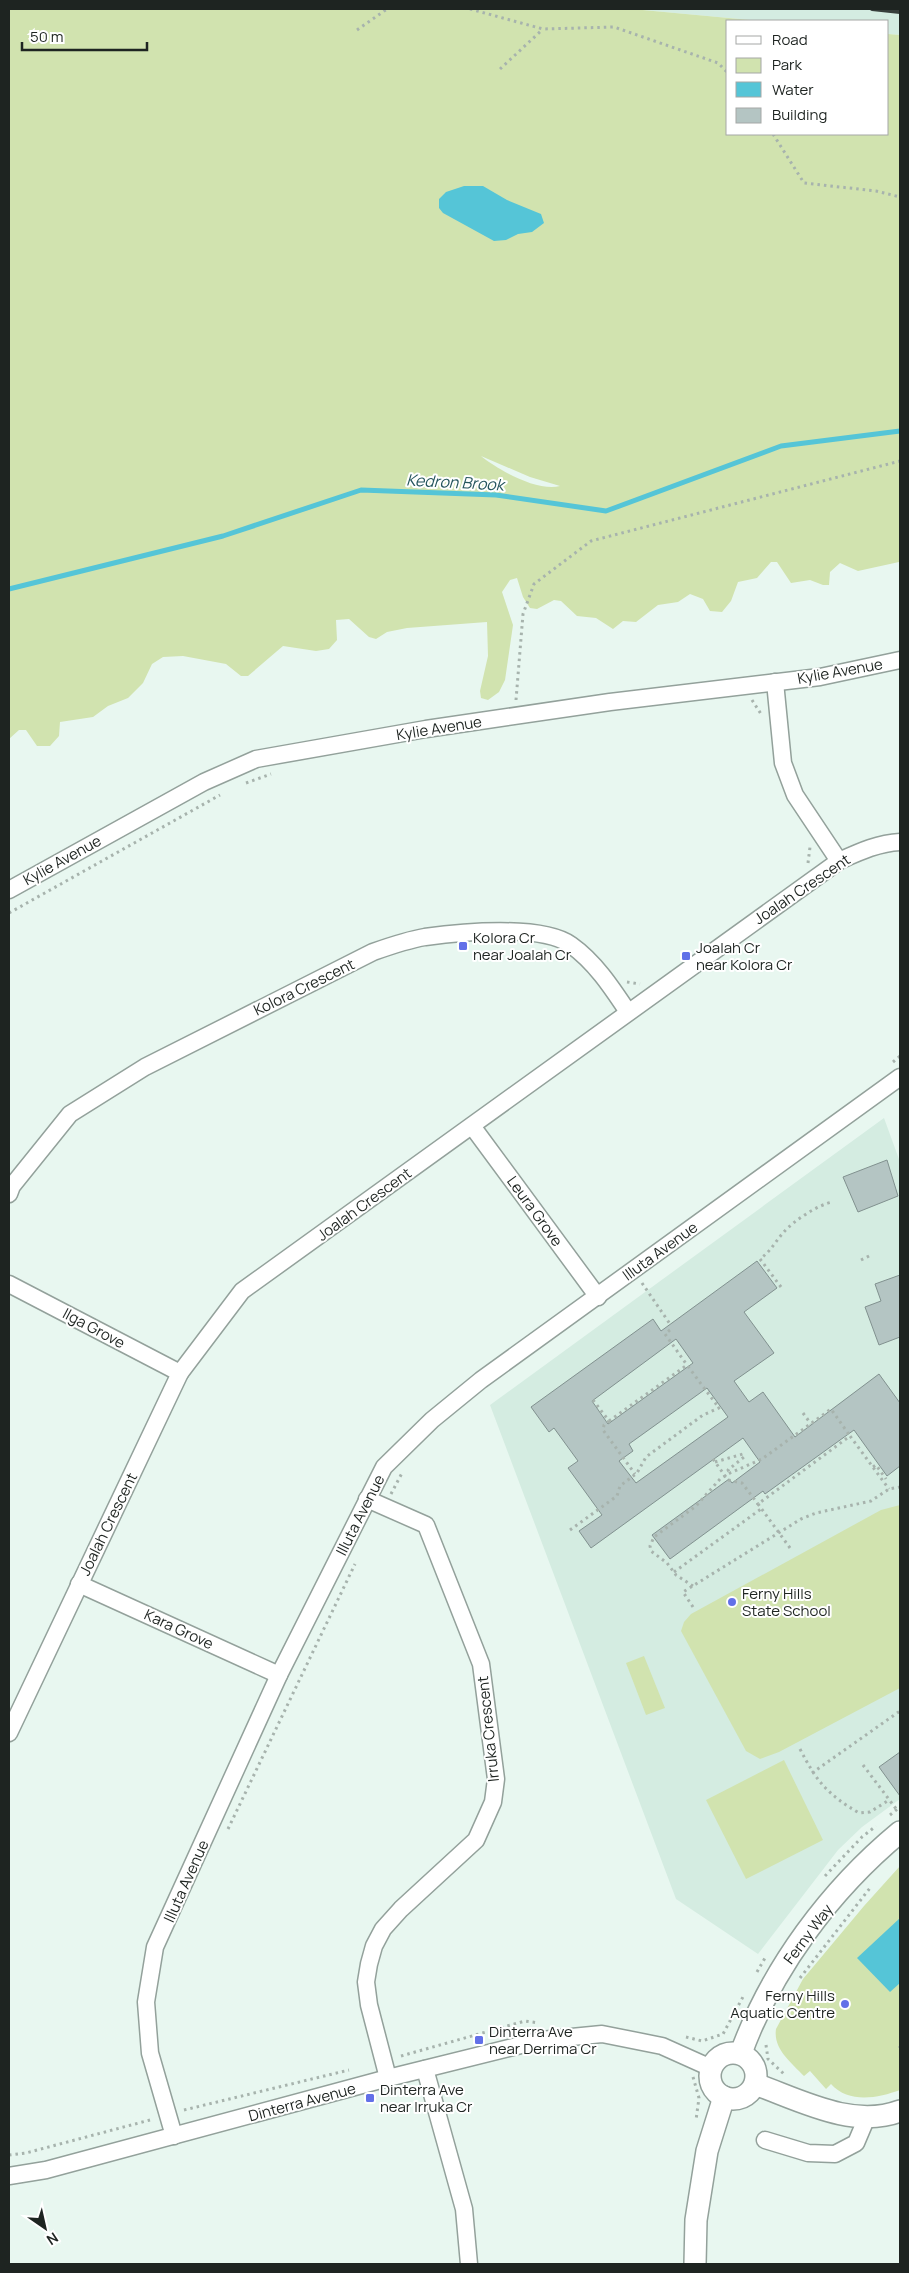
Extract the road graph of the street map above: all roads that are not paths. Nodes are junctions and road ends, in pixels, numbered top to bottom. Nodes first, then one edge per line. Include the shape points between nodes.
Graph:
1 (900, 660) edge
2 (776, 689) junction
3 (900, 842) edge
4 (839, 861) junction
5 (9, 890) edge
6 (628, 1012) junction
7 (900, 1077) edge
8 (472, 1126) junction
9 (10, 1188) edge
10 (9, 1284) edge
11 (598, 1297) junction
12 (180, 1373) junction
13 (368, 1499) junction
14 (79, 1584) junction
15 (279, 1675) junction
16 (9, 1733) edge
17 (900, 1832) edge
18 (741, 2053) junction
19 (711, 2068) junction
20 (425, 2069) junction
21 (388, 2078) junction
22 (755, 2084) junction
23 (724, 2098) junction
24 (900, 2111) edge
25 (867, 2116) junction
26 (174, 2136) junction
27 (765, 2140) dead end
28 (9, 2176) edge
29 (469, 2264) edge
30 (695, 2264) edge

1 - 2 street, Kylie Avenue
2 - 4 street via 783,763 795,795
2 - 5 street, Kylie Avenue via 610,702 256,759 196,787
3 - 4 street, Joalah Crescent via 859,851
4 - 6 street, Joalah Crescent
6 - 8 street, Joalah Crescent
6 - 9 street, Kolora Crescent via 596,968 557,937 513,932 472,933 424,937 399,943 373,952 145,1067 70,1114
7 - 11 street, Illuta Avenue
8 - 11 street, Leura Grove
8 - 12 street, Joalah Crescent via 242,1290
10 - 12 street, Ilga Grove
11 - 13 street, Illuta Avenue via 480,1380 432,1420 384,1467
12 - 14 street, Joalah Crescent
13 - 15 street, Illuta Avenue
13 - 21 street, Irruka Crescent via 426,1525 481,1664 496,1779 493,1802 476,1840 401,1909 383,1929 374,1946 367,1990
14 - 15 street, Kara Grove
14 - 16 street, Joalah Crescent
15 - 26 street, Illuta Avenue via 155,1947 146,2002 150,2052
17 - 18 street, Ferny Way via 854,1875 792,1952 753,2020
18 - 19 street via 723,2054
18 - 22 street via 755,2066
19 - 20 street, Dinterra Avenue via 662,2046 602,2034 541,2040
19 - 23 street via 711,2085
20 - 21 street, Dinterra Avenue
20 - 29 street via 464,2209
21 - 26 street, Dinterra Avenue
22 - 23 street via 741,2098
22 - 25 street via 841,2114
23 - 30 street via 706,2151 696,2220
24 - 25 street
25 - 27 street via 856,2143 835,2154 808,2153
26 - 28 street, Dinterra Avenue via 46,2170

